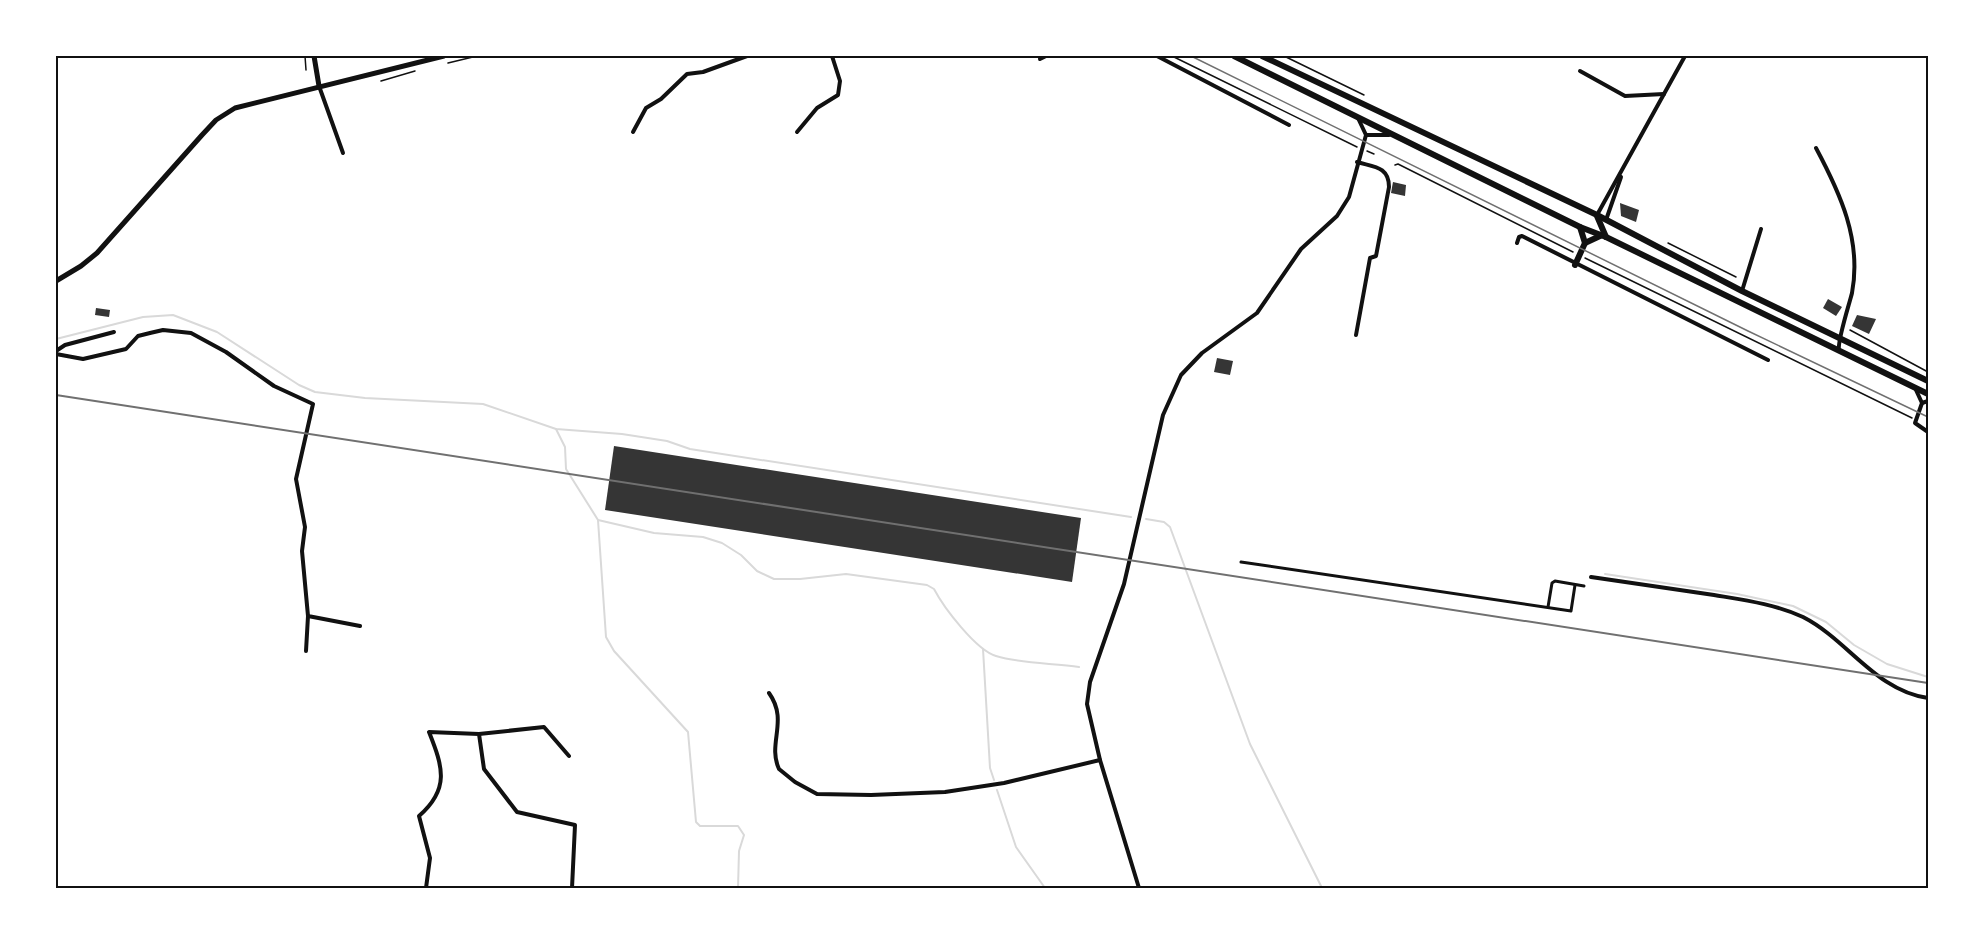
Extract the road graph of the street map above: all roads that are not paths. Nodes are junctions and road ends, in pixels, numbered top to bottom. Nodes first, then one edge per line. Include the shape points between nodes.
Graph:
1 (314, 56) edge
2 (444, 56) edge
3 (747, 56) edge
4 (832, 56) edge
5 (1046, 56) edge
6 (1157, 56) edge
7 (1234, 56) edge
8 (1262, 56) edge
9 (1685, 56) edge
10 (1040, 59) dead end
11 (1580, 71) dead end
12 (319, 86) junction
13 (1664, 94) junction
14 (1357, 116) junction
15 (1289, 125) dead end
16 (633, 132) dead end
17 (797, 132) dead end
18 (1366, 135) junction
19 (1395, 136) junction
20 (1816, 148) dead end
21 (343, 153) dead end
22 (1357, 162) junction
23 (1622, 173) junction
24 (1597, 215) junction
25 (1606, 220) junction
26 (1580, 227) junction
27 (1761, 229) dead end
28 (1600, 235) junction
29 (1517, 243) dead end
30 (1585, 243) junction
31 (1575, 265) junction
32 (56, 281) edge
33 (1742, 291) junction
34 (114, 332) dead end
35 (1356, 335) dead end
36 (1840, 339) junction
37 (1839, 351) junction
38 (56, 352) edge
39 (1768, 360) dead end
40 (1929, 381) edge
41 (1916, 390) junction
42 (1929, 394) edge
43 (1929, 401) edge
44 (1922, 403) junction
45 (1929, 432) edge
46 (1241, 562) dead end
47 (1591, 576) dead end
48 (1575, 585) junction
49 (1584, 586) dead end
50 (1548, 607) junction
51 (308, 616) junction
52 (360, 626) dead end
53 (306, 651) dead end
54 (769, 693) dead end
55 (1929, 698) edge
56 (478, 734) junction
57 (569, 756) dead end
58 (1100, 760) junction
59 (426, 888) edge
60 (572, 888) edge
61 (1139, 888) edge

1 - 12 street
2 - 12 street
3 - 16 street via 687,74 646,108
4 - 17 street via 840,81 837,95 817,108
5 - 10 street
6 - 15 street
7 - 14 main road
8 - 24 main road
9 - 13 street
11 - 13 street via 1625,96
12 - 21 street
12 - 32 street via 243,105 222,116 97,253
13 - 23 street
14 - 18 street
14 - 19 main road
18 - 19 street
18 - 22 street
19 - 26 main road
20 - 36 street via 1833,181 1854,247 1855,276
22 - 35 street via 1380,168 1389,179 1376,256 1370,258
22 - 58 street via 1349,197 1337,216 1301,249 1263,307 1202,353 1173,390 1163,415 1124,584 1090,682 1088,704
23 - 24 street
23 - 25 street
24 - 25 main road
24 - 28 main road
25 - 33 main road
26 - 28 main road
26 - 30 main road
27 - 33 street
28 - 30 main road
28 - 37 main road
29 - 31 street via 1522,236
30 - 31 main road
31 - 39 street
33 - 36 main road
34 - 38 street via 65,345
36 - 37 street
36 - 40 main road
37 - 41 main road
38 - 51 street via 76,360 126,349 138,336 150,333 191,333 274,386 313,404 296,478 305,527 302,551
41 - 42 main road
41 - 44 street
43 - 44 street
44 - 45 street via 1915,423
46 - 50 street
47 - 55 street via 1771,605 1803,617 1828,633 1885,682
48 - 49 street
48 - 50 street via 1552,583
48 - 50 street via 1571,611
51 - 52 street
51 - 53 street
54 - 58 street via 780,718 776,742 779,769 817,794 945,792 1004,783
56 - 57 street via 544,727
56 - 59 street via 429,732 441,767 441,786 434,803 419,816 430,858
56 - 60 street via 484,769 517,812 575,825
58 - 61 street

